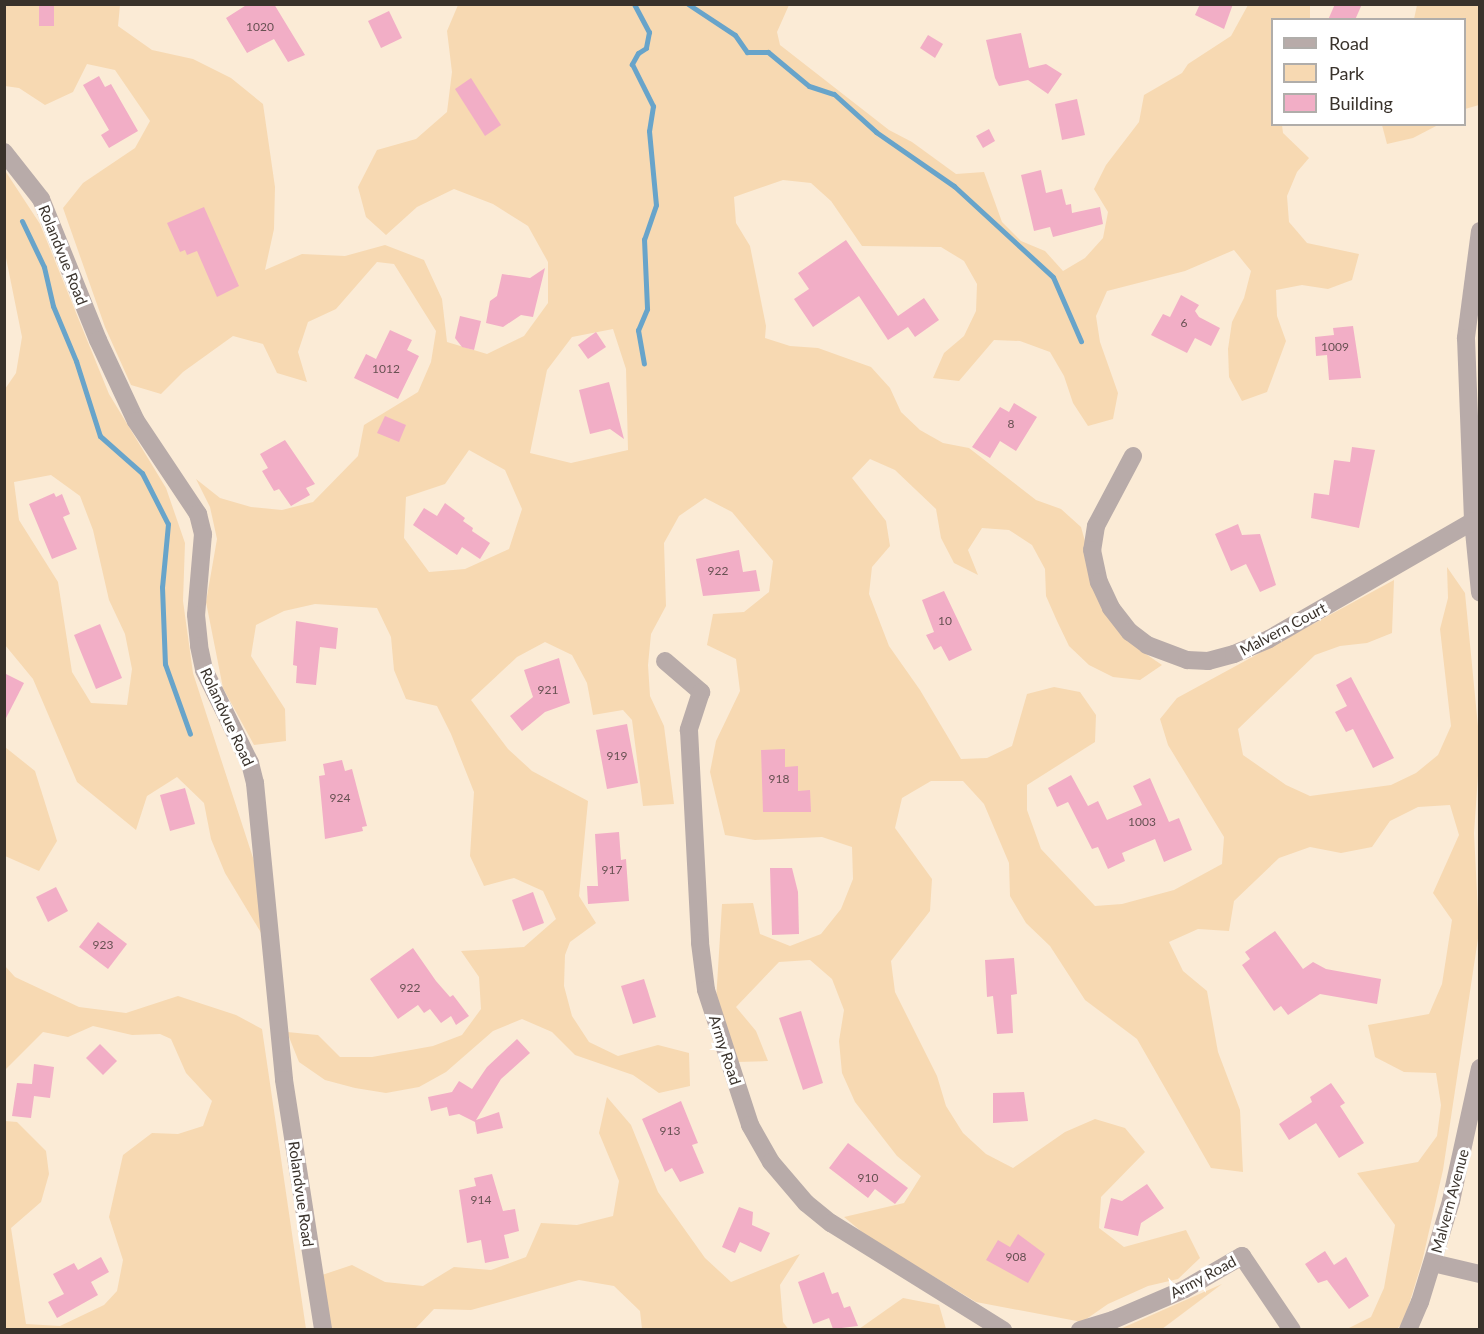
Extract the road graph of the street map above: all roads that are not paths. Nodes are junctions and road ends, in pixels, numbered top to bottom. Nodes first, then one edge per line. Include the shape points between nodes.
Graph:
1 (4, 152) edge
2 (1479, 231) edge
3 (1133, 456) dead end
4 (1473, 521) junction
5 (1479, 593) edge
6 (665, 661) dead end
7 (1479, 1068) edge
8 (1433, 1263) junction
9 (1479, 1274) edge
10 (322, 1329) edge
11 (1003, 1329) edge
12 (1080, 1329) edge
13 (1292, 1329) edge
14 (1408, 1329) edge

1 - 10 street, Rolandvue Road via 41,199 98,340 136,421 198,514 203,534 196,615 199,646 204,670 250,763 255,783 284,1080
2 - 4 street via 1466,338
3 - 4 street, Malvern Court via 1096,526 1092,550 1100,582 1111,608 1130,632 1147,645 1187,660 1208,661 1269,639
4 - 5 street
6 - 11 street, Army Road via 701,692 689,730 706,990 750,1125 763,1151 806,1203 831,1223
7 - 8 street, Malvern Avenue via 1464,1146
8 - 9 street
8 - 14 street, Malvern Avenue
12 - 13 street, Army Road via 1113,1320 1185,1289 1242,1256

